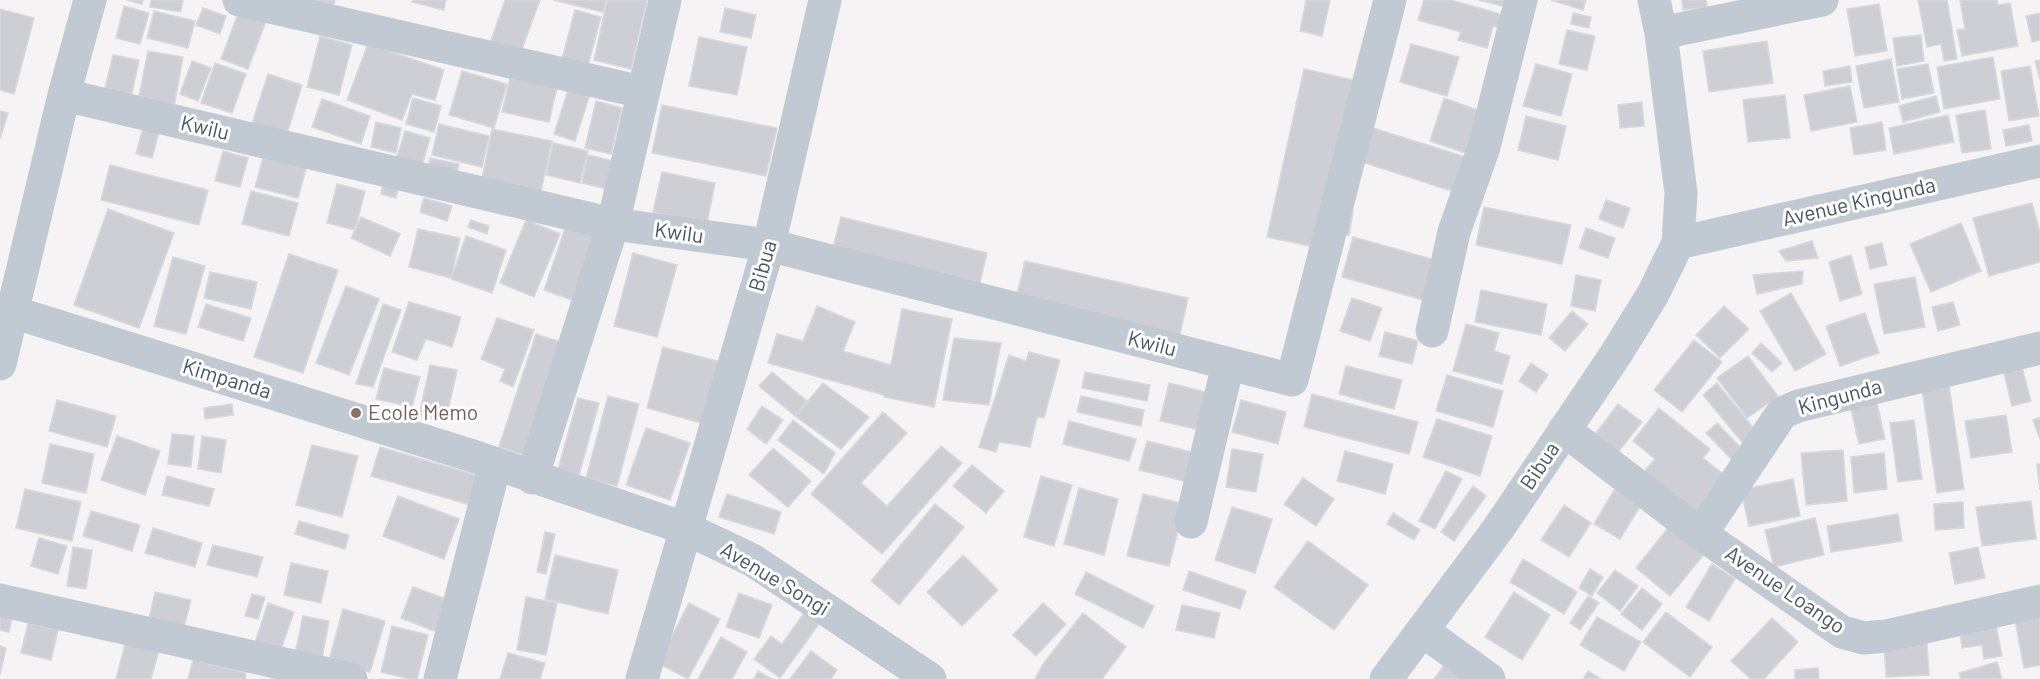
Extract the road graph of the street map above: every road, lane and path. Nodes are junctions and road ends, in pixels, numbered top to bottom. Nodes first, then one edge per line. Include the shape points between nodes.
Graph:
1 (90, 0) edge
2 (239, 0) edge
3 (665, 0) edge
4 (825, 0) edge
5 (1390, 0) edge
6 (1521, 0) edge
7 (1654, 0) edge
8 (1822, 0) edge
9 (1661, 33) junction
10 (642, 92) junction
11 (64, 95) junction
12 (2040, 161) edge
13 (613, 224) junction
14 (1678, 243) junction
15 (770, 245) junction
16 (6, 309) edge
17 (1432, 331) dead end
18 (2040, 348) edge
19 (0, 364) edge
20 (1228, 364) junction
21 (1564, 430) junction
22 (495, 465) junction
23 (532, 478) junction
24 (1191, 522) dead end
25 (687, 529) junction
26 (1701, 534) junction
27 (0, 600) edge
28 (2040, 601) edge
29 (1423, 631) junction
30 (351, 679) edge
31 (440, 679) edge
32 (642, 679) edge
33 (930, 679) edge
34 (1386, 679) edge
35 (1489, 679) edge

1 - 11 street
2 - 10 street
3 - 10 street
4 - 15 street, Bibua
5 - 20 street, Kwilu via 1292,380
6 - 17 street via 1484,147 1454,232
7 - 9 street
8 - 9 street
9 - 14 street via 1681,193
10 - 13 street
11 - 13 street, Kwilu
11 - 16 street
12 - 14 street, Avenue Kingunda
13 - 15 street, Kwilu
13 - 23 street
14 - 21 street, Bibua via 1653,294
15 - 20 street, Kwilu
15 - 25 street, Bibua
16 - 19 street
16 - 22 street, Kimpanda
18 - 26 street, Kingunda via 1782,413
20 - 24 street
21 - 26 street, Avenue Loango
21 - 29 street, Bibua
22 - 23 street, Kimpanda
22 - 31 street
23 - 25 street, Kimpanda
25 - 32 street
25 - 33 street, Avenue Songi via 752,560
26 - 28 street, Avenue Loango via 1842,632 1864,638
27 - 30 street
29 - 34 street, Bibua
29 - 35 street

